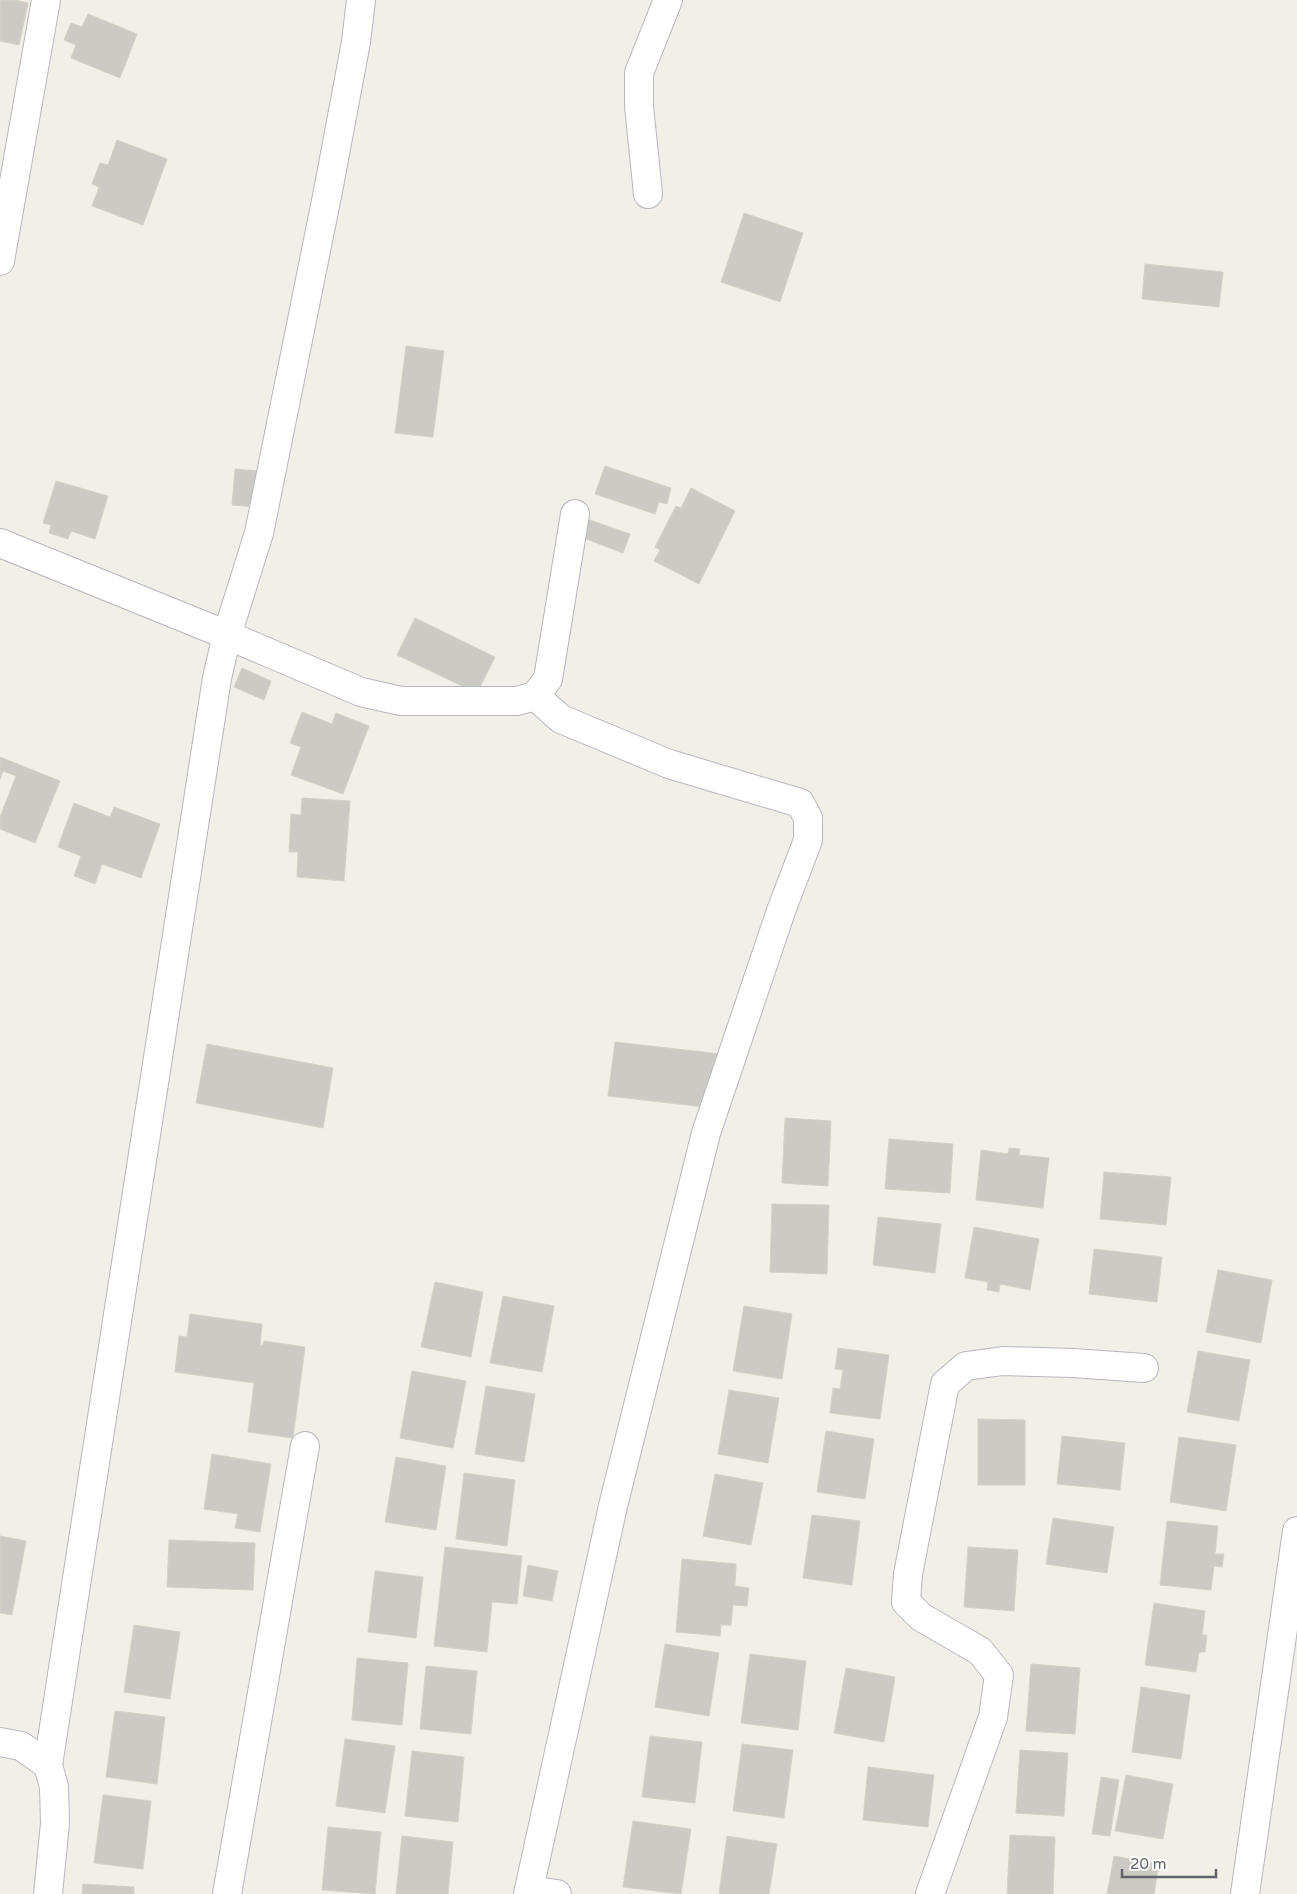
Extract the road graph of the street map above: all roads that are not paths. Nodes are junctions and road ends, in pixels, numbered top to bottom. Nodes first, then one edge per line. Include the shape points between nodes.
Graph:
1 (46, 0) edge
2 (361, 0) edge
3 (668, 0) edge
4 (648, 194) dead end
5 (0, 261) edge
6 (575, 514) dead end
7 (0, 543) edge
8 (227, 635) junction
9 (534, 696) junction
10 (1144, 1368) dead end
11 (305, 1446) dead end
12 (1297, 1531) edge
13 (0, 1742) edge
14 (48, 1765) junction
15 (528, 1892) edge
16 (48, 1894) edge
17 (227, 1894) edge
18 (557, 1894) edge
19 (930, 1894) edge
20 (1245, 1894) edge

1 - 5 street
2 - 8 street via 328,191 259,533
3 - 4 street via 639,73
6 - 9 street via 548,678
7 - 8 street
8 - 9 street via 361,692 402,701 517,701
8 - 14 street via 217,678
9 - 15 street via 561,719 669,764 800,803 808,818 808,840 780,911 706,1133 613,1506
10 - 19 street via 1002,1361 966,1366 945,1384 908,1574 906,1602 921,1617 980,1652 999,1675 993,1717
11 - 17 street
12 - 20 street
13 - 14 street via 21,1746
14 - 16 street via 54,1787 56,1823
15 - 18 street

